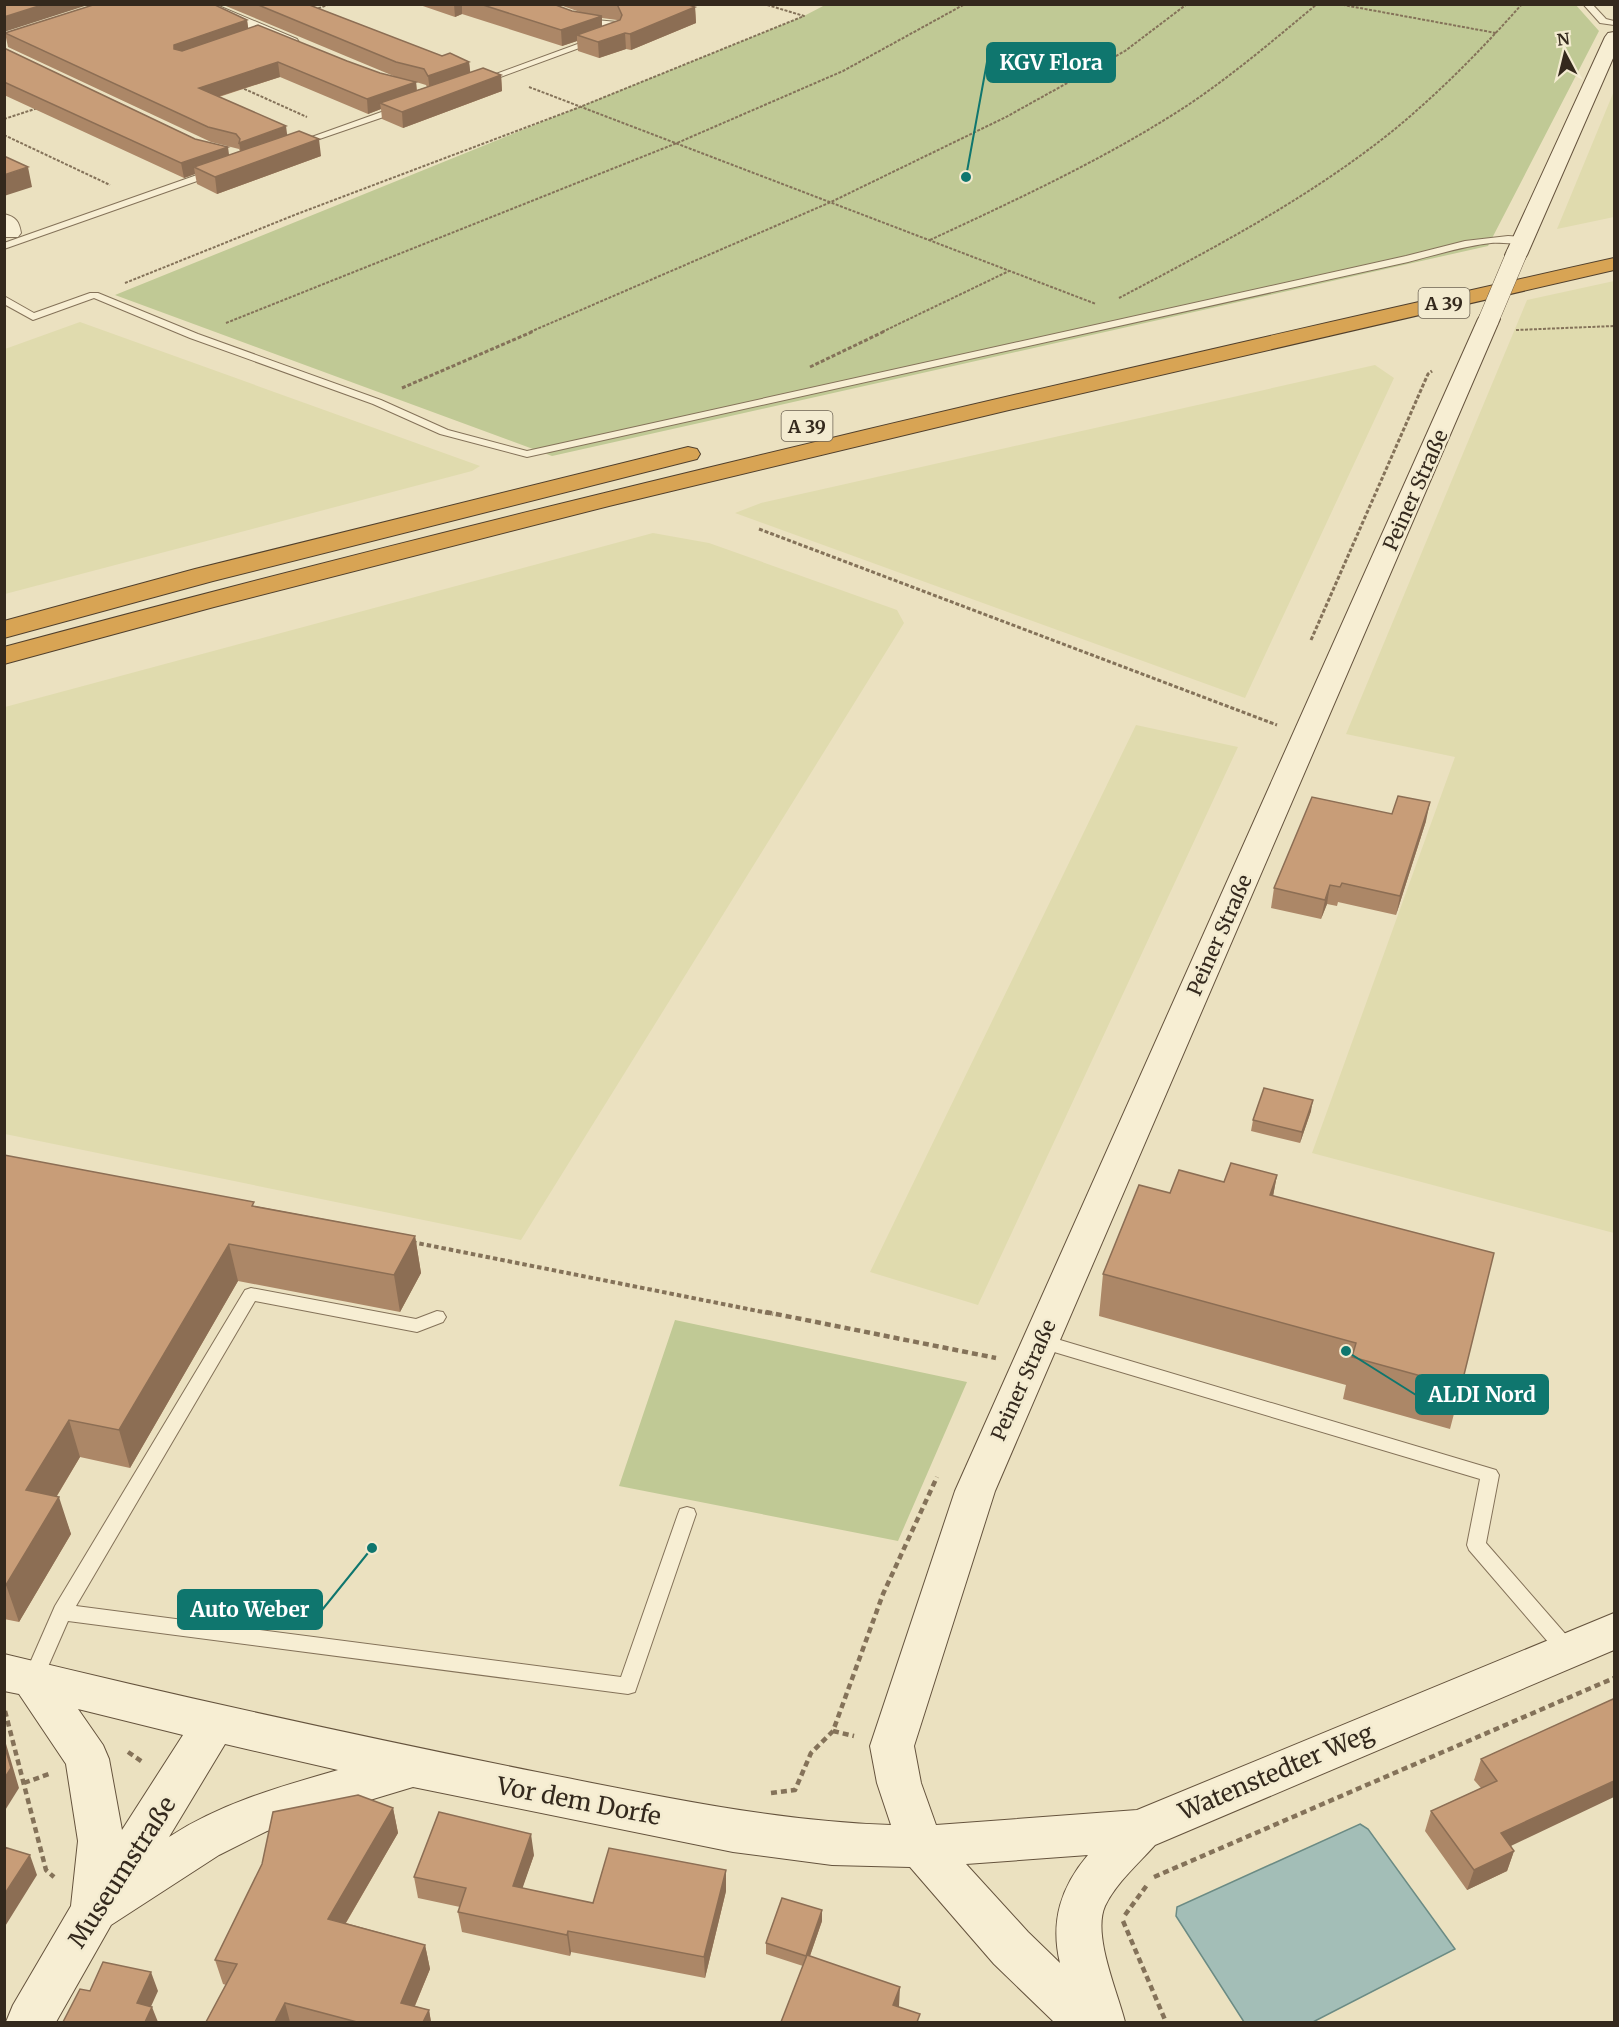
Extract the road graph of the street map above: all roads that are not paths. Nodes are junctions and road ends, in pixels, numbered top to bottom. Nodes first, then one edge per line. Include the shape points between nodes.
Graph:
1 (199, 4) edge
2 (531, 4) edge
3 (1587, 4) edge
4 (1614, 23) edge
5 (611, 25) joint
6 (1614, 37) edge
7 (305, 48) edge
8 (476, 82) edge
9 (412, 105) edge
10 (286, 148) edge
11 (223, 169) edge
12 (11, 234) edge
13 (1614, 243) edge
14 (1520, 248) junction
15 (1614, 264) edge
16 (4, 299) edge
17 (1092, 360) dead end
18 (707, 450) dead end
19 (4, 630) edge
20 (4, 656) edge
21 (437, 1317) dead end
22 (1009, 1356) junction
23 (687, 1514) dead end
24 (62, 1612) junction
25 (1614, 1631) edge
26 (1568, 1651) junction
27 (19, 1675) edge
28 (214, 1723) junction
29 (413, 1767) junction
30 (1139, 1830) junction
31 (921, 1847) junction
32 (94, 1910) junction
33 (30, 2022) edge
34 (1088, 2022) edge
35 (1101, 2022) edge

1 - 7 street via 262,34
2 - 5 street via 595,25
3 - 4 lane via 1603,21
5 - 8 lane via 617,32
6 - 14 street, Peiner Straße
9 - 10 lane
11 - 12 lane via 138,199
13 - 17 highway, A 39
14 - 16 lane via 1503,238 1484,240 527,454 444,432 377,402 94,295 33,317
14 - 22 street, Peiner Straße, bridge via 1306,736
15 - 20 highway, A 39 via 796,451 234,593
18 - 19 highway via 204,575
21 - 24 lane via 417,1326 251,1294
22 - 26 lane via 1490,1475 1476,1545
22 - 31 street, Peiner Straße via 975,1491 892,1746 899,1783
23 - 24 lane via 628,1686
24 - 27 lane
25 - 26 street, Watenstedter Weg
26 - 30 street, Watenstedter Weg
27 - 28 street, Vor dem Dorfe
27 - 32 street via 87,1759 100,1840
28 - 29 street, Vor dem Dorfe
28 - 32 street, Museumstraße via 178,1785
29 - 31 street, Vor dem Dorfe via 733,1832 832,1844
29 - 32 street via 257,1814 203,1840
30 - 31 street, Watenstedter Weg
30 - 35 street via 1085,1896 1078,1928
31 - 34 street via 1011,1948
32 - 33 street, Museumstraße

